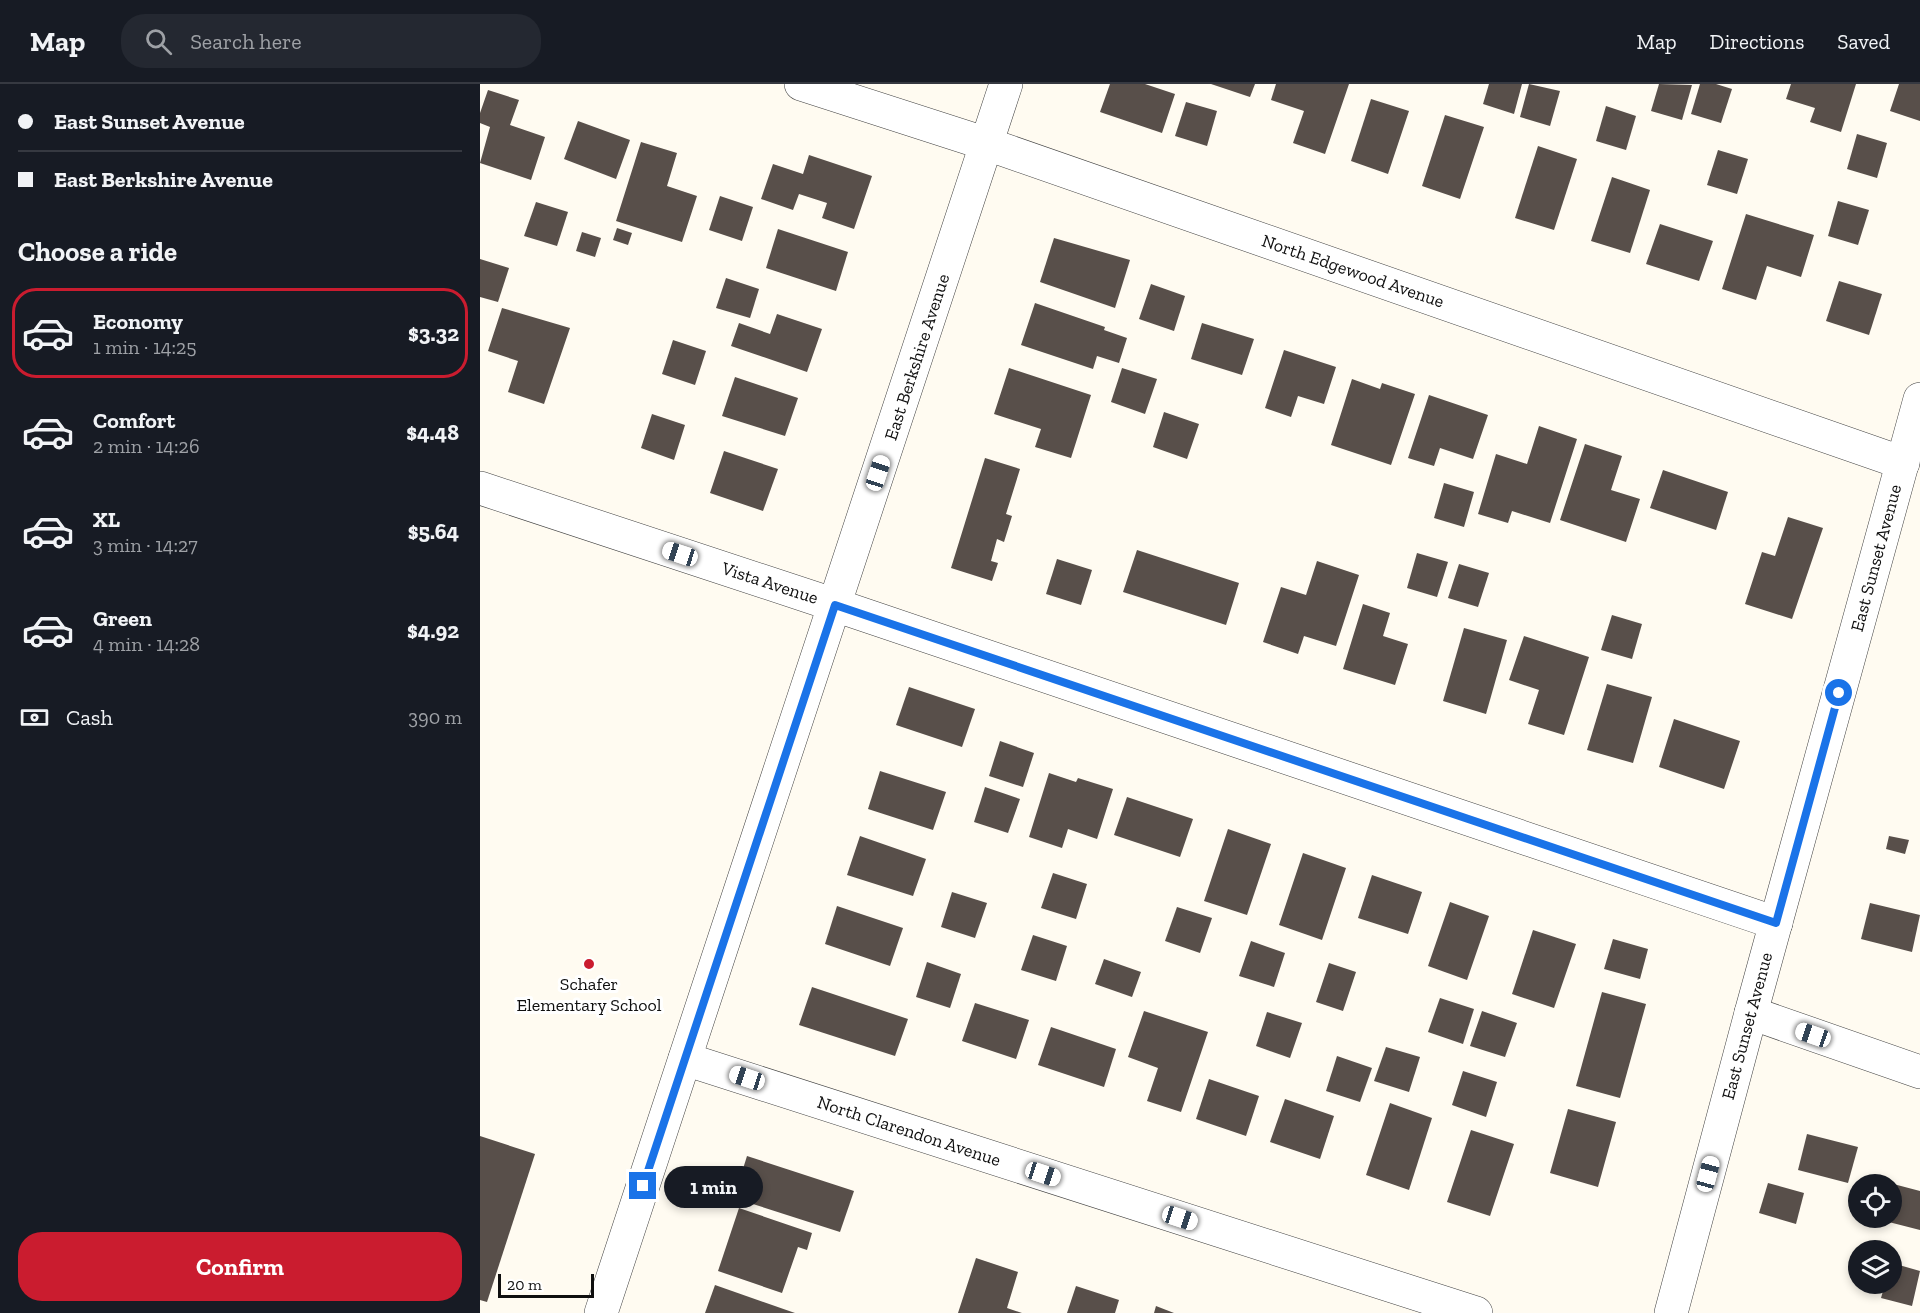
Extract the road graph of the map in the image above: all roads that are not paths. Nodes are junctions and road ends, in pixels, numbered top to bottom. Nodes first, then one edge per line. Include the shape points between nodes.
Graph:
1 (801, 84) edge
2 (1006, 84) edge
3 (987, 144) junction
4 (1919, 408) edge
5 (1903, 463) junction
6 (480, 488) edge
7 (835, 605) junction
8 (1776, 923) junction
9 (1750, 1013) junction
10 (685, 1059) junction
11 (1920, 1072) edge
12 (601, 1313) edge
13 (1476, 1313) edge
14 (1671, 1313) edge

1 - 3 street, North Edgewood Avenue
2 - 3 street, East Berkshire Avenue
3 - 5 street, North Edgewood Avenue
3 - 7 street, East Berkshire Avenue
4 - 5 street, East Sunset Avenue
5 - 8 street, East Sunset Avenue
6 - 7 street, Vista Avenue
7 - 8 street, Vista Avenue
7 - 10 street, East Berkshire Avenue
8 - 9 street, East Sunset Avenue
9 - 11 street
9 - 14 street, East Sunset Avenue
10 - 12 street, East Berkshire Avenue
10 - 13 street, North Clarendon Avenue

